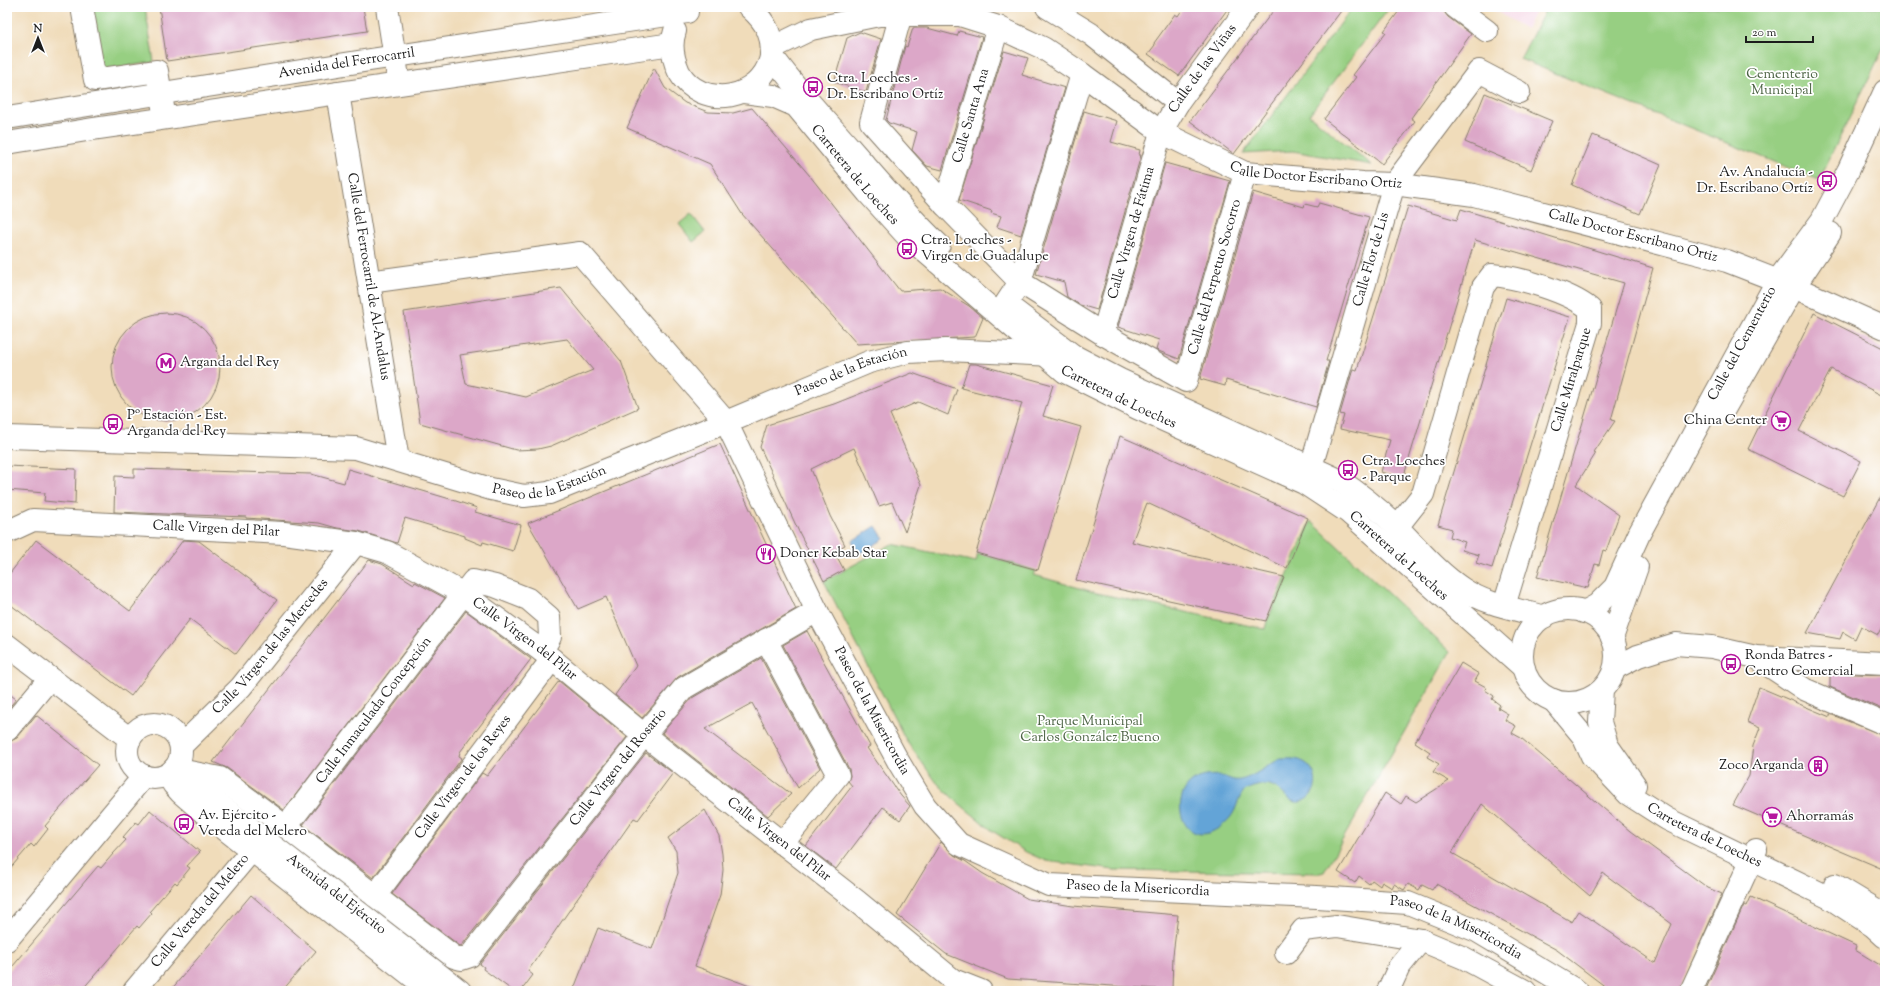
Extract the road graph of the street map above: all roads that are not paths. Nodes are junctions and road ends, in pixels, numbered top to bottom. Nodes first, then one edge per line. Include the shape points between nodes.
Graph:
1 (82, 7) edge
2 (387, 7) edge
3 (749, 7) edge
4 (1047, 7) edge
5 (1248, 7) edge
6 (1455, 7) edge
7 (691, 9) edge
8 (901, 14) junction
9 (998, 27) junction
10 (1487, 31) dead end
11 (672, 44) junction
12 (771, 51) junction
13 (394, 56) junction
14 (1082, 74) junction
15 (399, 84) junction
16 (1885, 91) edge
17 (744, 92) junction
18 (1519, 92) dead end
19 (161, 93) junction
20 (338, 93) junction
21 (1178, 103) junction
22 (7, 118) edge
23 (165, 118) junction
24 (1885, 121) edge
25 (1161, 132) junction
26 (7, 143) edge
27 (1244, 173) junction
28 (1394, 184) junction
29 (945, 205) junction
30 (369, 282) junction
31 (1020, 282) junction
32 (1785, 284) junction
33 (1002, 309) junction
34 (1885, 328) edge
35 (1103, 334) junction
36 (1045, 355) junction
37 (1074, 356) junction
38 (726, 422) junction
39 (7, 437) edge
40 (398, 460) junction
41 (1311, 468) junction
42 (1397, 527) junction
43 (7, 532) edge
44 (356, 543) junction
45 (462, 593) junction
46 (1504, 606) junction
47 (817, 611) junction
48 (1584, 612) junction
49 (1544, 617) junction
50 (1612, 638) junction
51 (766, 640) junction
52 (7, 645) edge
53 (547, 655) junction
54 (1756, 656) junction
55 (1885, 663) edge
56 (1524, 668) junction
57 (1615, 668) junction
58 (50, 678) junction
59 (1602, 690) junction
60 (1553, 700) junction
61 (1885, 724) edge
62 (7, 730) edge
63 (644, 735) junction
64 (130, 739) junction
65 (181, 746) junction
66 (154, 772) junction
67 (286, 827) junction
68 (782, 844) junction
69 (252, 850) junction
70 (1754, 855) junction
71 (375, 896) junction
72 (1885, 915) edge
73 (7, 917) edge
74 (1885, 937) edge
75 (7, 940) edge
76 (1421, 940) junction
77 (1286, 953) dead end
78 (949, 986) edge
79 (134, 991) edge
80 (431, 991) edge
81 (460, 991) edge
82 (981, 991) edge
83 (1388, 991) edge
84 (1525, 991) edge
85 (1577, 991) edge
86 (1691, 991) edge

1 - 19 street via 95,80 157,71
2 - 13 street
3 - 12 street, Carretera de Loeches via 760,16 768,31
4 - 21 street via 1091,34
5 - 21 street, Calle de las Viñas
6 - 10 street
7 - 11 street via 680,22
7 - 13 street, Avenida del Ferrocarril
8 - 9 street, Calle Doctor Escribano Ortiz via 960,15
8 - 12 street, Calle Doctor Escribano Ortiz via 879,15 811,29
8 - 29 street via 871,122
9 - 14 street, Calle Doctor Escribano Ortiz via 1044,48
9 - 29 street, Calle Santa Ana
11 - 15 street, Avenida del Ferrocarril
11 - 17 street via 674,61 682,77 694,89 710,96 727,97
12 - 17 street via 766,70 757,83
12 - 33 street, Carretera de Loeches via 782,70 920,227 986,289
13 - 15 street
13 - 19 street, Avenida del Ferrocarril
14 - 25 street, Calle Doctor Escribano Ortiz
14 - 31 street
15 - 20 street, Avenida del Ferrocarril
16 - 32 street, Calle del Cementerio via 1848,171
17 - 33 street, Carretera de Loeches via 773,96 796,106 907,236
18 - 28 street, Calle Flor de Lis via 1480,71
19 - 22 street, Avenida del Ferrocarril
19 - 23 street
20 - 23 street, Avenida del Ferrocarril
20 - 30 street, Calle del Ferrocarril de Al-Andalus
21 - 25 street, Calle de las Viñas
23 - 26 street, Avenida del Ferrocarril
24 - 32 street, Calle del Cementerio via 1848,203
25 - 27 street, Calle Doctor Escribano Ortiz
25 - 35 street, Calle Virgen de Fátima
27 - 28 street, Calle Doctor Escribano Ortiz
27 - 35 street, Calle del Perpetuo Socorro via 1186,381
28 - 32 street, Calle Doctor Escribano Ortiz via 1474,195 1728,261
28 - 41 street, Calle Flor de Lis
29 - 31 street
30 - 38 street, Paseo de la Misericordia via 580,253
30 - 40 street, Calle del Ferrocarril de Al-Andalus
31 - 33 street
31 - 35 street
32 - 34 street, Calle Doctor Escribano Ortiz
32 - 48 street, Calle del Cementerio via 1640,532 1615,587 1597,605
32 - 50 street, Calle del Cementerio via 1642,553
33 - 36 street, Carretera de Loeches
33 - 37 street, Carretera de Loeches
36 - 37 street, Paseo de la Estación
36 - 38 street, Paseo de la Estación via 946,350 908,352 869,362
36 - 56 street, Carretera de Loeches via 1065,372 1221,447 1304,483 1329,498
37 - 41 street, Carretera de Loeches via 1126,383
38 - 40 street, Paseo de la Estación via 550,493 524,496 491,489
38 - 47 street, Paseo de la Misericordia
39 - 40 street, Paseo de la Estación via 356,448
41 - 42 street, Carretera de Loeches via 1351,488
42 - 46 street, Carretera de Loeches via 1438,569 1462,589 1483,600
42 - 46 street, Calle Miralparque via 1423,494 1483,287 1492,275 1509,276 1579,300 1590,309 1590,323
43 - 44 street, Calle Virgen del Pilar via 33,520 284,533
44 - 45 street, Calle Virgen del Pilar via 386,552
44 - 65 street, Calle Virgen de las Mercedes via 241,687
45 - 53 street, Calle Virgen del Pilar
45 - 53 street, Calle Inmaculada Concepción via 473,581 495,586 528,599 549,617 550,637
45 - 67 street, Calle Inmaculada Concepción
46 - 49 street, Carretera de Loeches
47 - 51 street, Calle Virgen del Rosario
47 - 85 street, Paseo de la Misericordia via 925,806 959,844 1049,885 1309,896 1408,903 1477,931
48 - 49 street via 1570,609 1556,611
48 - 50 street via 1606,626
49 - 56 street via 1535,624 1523,645
50 - 57 street
51 - 63 street, Calle Virgen del Rosario via 684,688
51 - 68 street via 838,775
52 - 58 street
53 - 63 street, Calle Virgen del Pilar
53 - 71 street, Calle Virgen de los Reyes
54 - 55 street
54 - 57 street via 1712,647 1676,644 1638,656
54 - 61 street via 1804,689
56 - 60 street via 1534,688
57 - 59 street
58 - 62 street
58 - 64 street
59 - 60 street via 1579,702 1563,703
59 - 70 street, Carretera de Loeches via 1600,722 1607,745 1634,784 1673,811
60 - 70 street, Carretera de Loeches via 1583,736 1592,756 1628,794 1667,819
63 - 68 street, Calle Virgen del Pilar
63 - 71 street, Calle Virgen del Rosario via 470,956 454,957
64 - 65 street via 140,728 154,724 169,728 179,739
64 - 66 street via 127,748 128,758
65 - 66 street via 179,762
66 - 67 street via 220,778
66 - 69 street, Avenida del Ejército
66 - 73 street
66 - 75 street
66 - 81 street, Avenida del Ejército
67 - 71 street
68 - 78 street, Calle Virgen del Pilar via 858,902
69 - 79 street, Calle Vereda del Melero
69 - 80 street, Avenida del Ejército
70 - 72 street, Carretera de Loeches via 1835,885
70 - 74 street, Carretera de Loeches via 1786,878 1830,898
70 - 86 street
76 - 77 street, Paseo de la Misericordia via 1337,926 1303,930
76 - 83 street via 1399,968
76 - 84 street, Paseo de la Misericordia via 1464,958
78 - 82 street, Calle Virgen del Pilar

